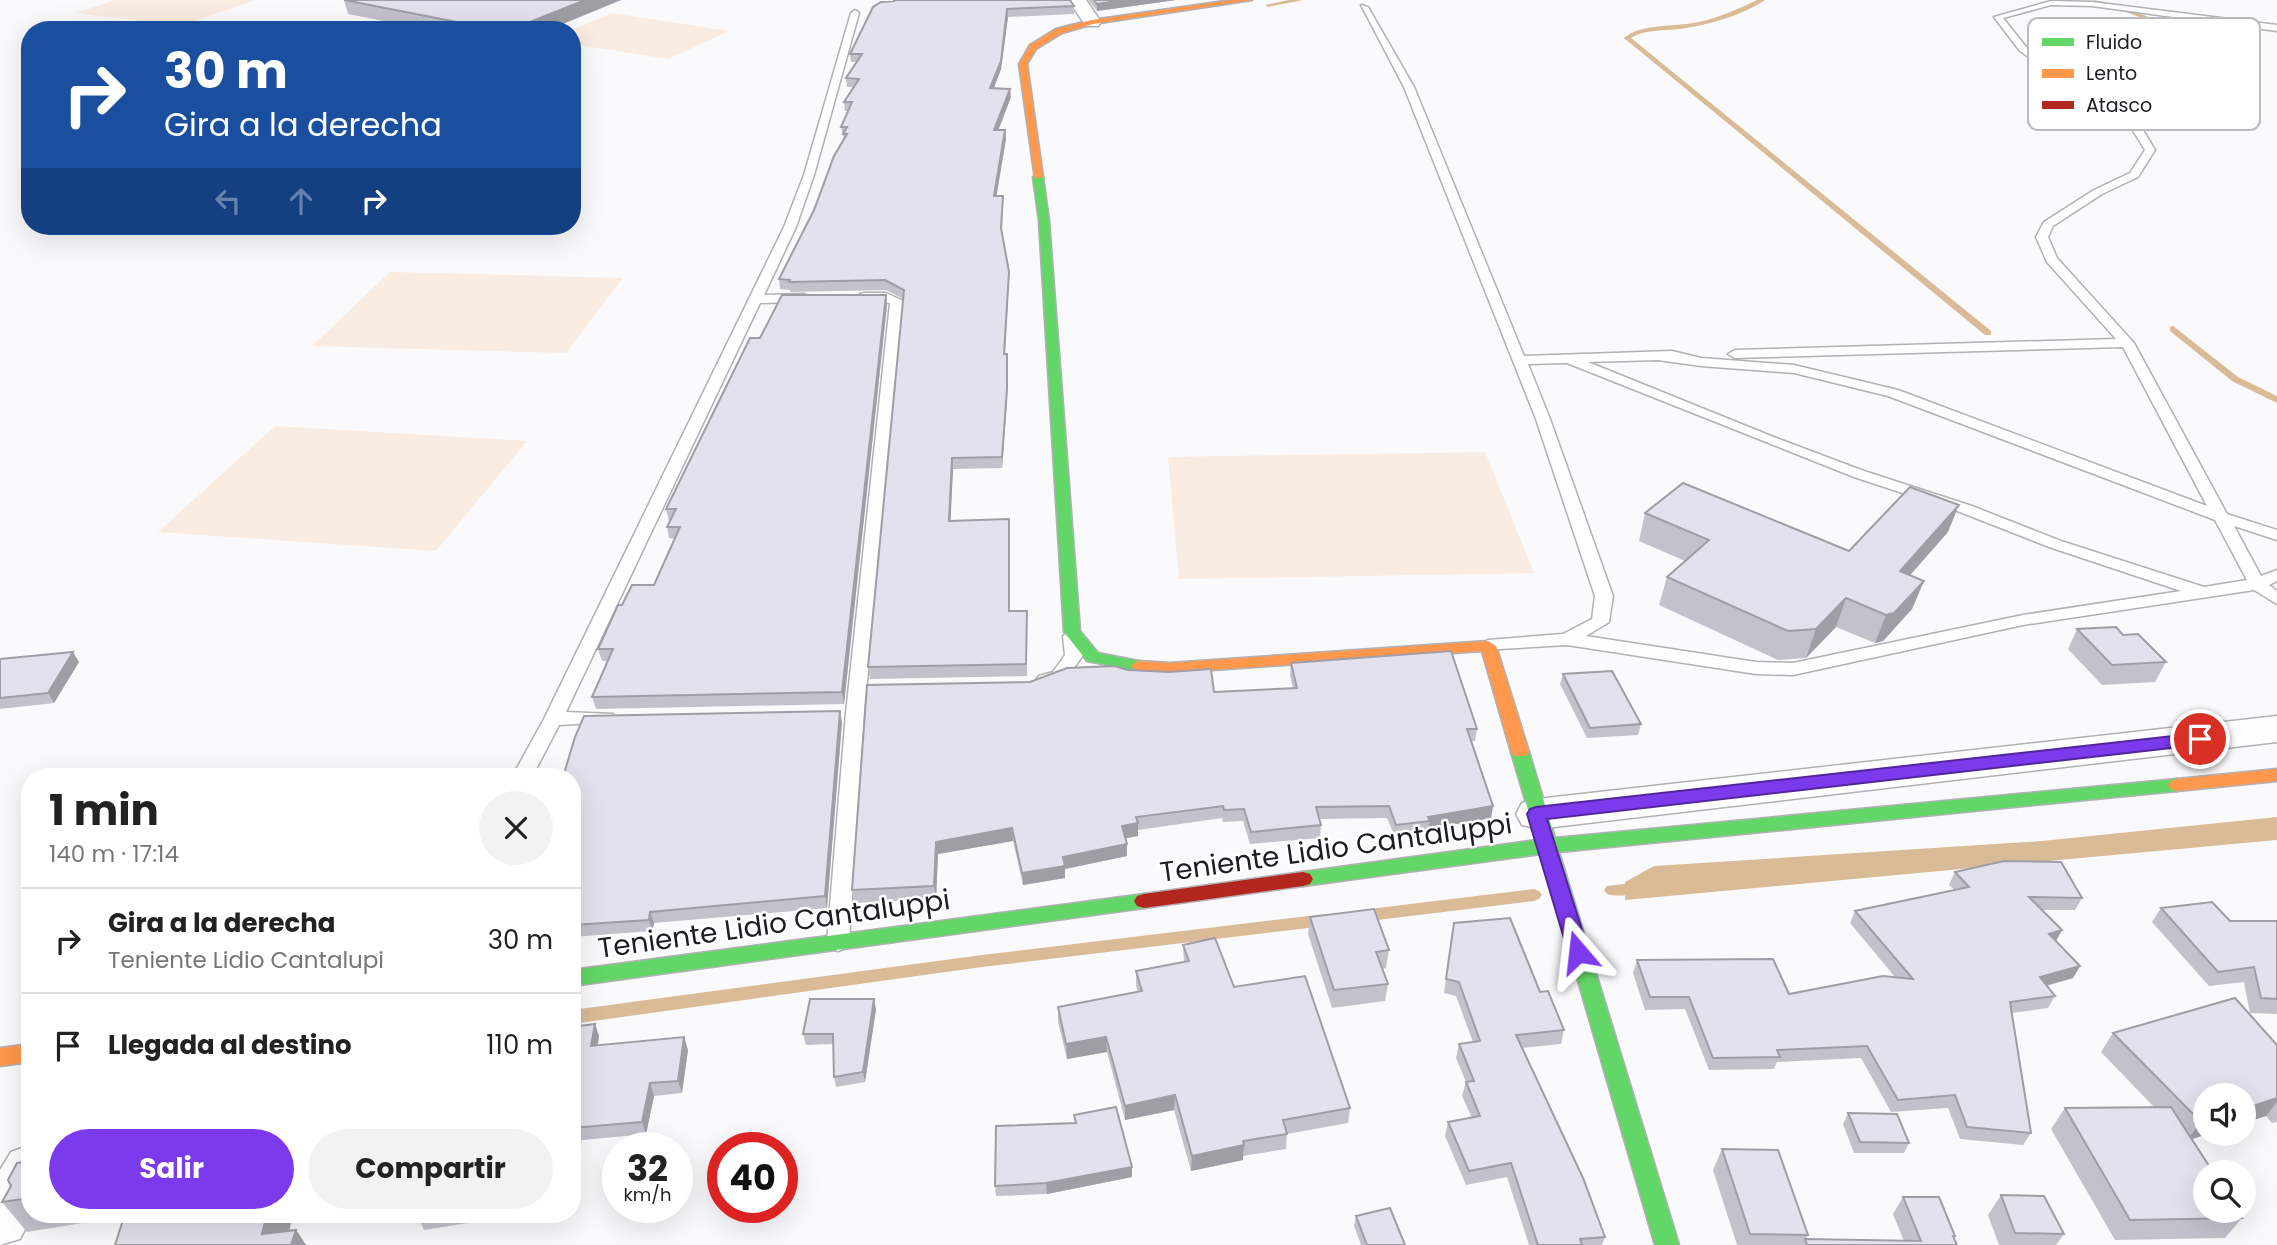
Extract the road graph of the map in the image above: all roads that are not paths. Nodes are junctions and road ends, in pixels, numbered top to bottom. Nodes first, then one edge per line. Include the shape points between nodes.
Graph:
1 (1077, 0) edge
2 (1248, 0) edge
3 (1364, 7) dead end
4 (855, 13) dead end
5 (2200, 18) edge
6 (1092, 22) junction
7 (2028, 52) edge
8 (2138, 130) edge
9 (821, 298) edge
10 (847, 298) edge
11 (755, 299) junction
12 (2127, 343) junction
13 (1660, 356) junction
14 (1519, 359) junction
15 (1572, 360) junction
16 (2221, 517) junction
17 (2277, 535) edge
18 (2277, 575) edge
19 (2258, 584) junction
20 (2202, 592) junction
21 (2277, 599) edge
22 (1072, 632) junction
23 (1567, 639) junction
24 (1488, 646) junction
25 (1031, 685) edge
26 (622, 718) edge
27 (554, 719) junction
28 (2277, 729) edge
29 (527, 768) edge
30 (2277, 775) edge
31 (1541, 830) junction
32 (838, 942) junction
33 (581, 977) edge
34 (21, 1054) edge
35 (0, 1057) edge
36 (21, 1185) edge
37 (0, 1221) edge
38 (1667, 1245) edge

1 - 6 street
2 - 6 street
3 - 14 lane via 1409,87
4 - 11 lane via 809,175
5 - 7 lane via 2092,4 2051,4 1998,17
6 - 22 street via 1044,38 1023,64 1044,221
8 - 12 lane via 2150,150 2134,175 2048,224 2042,237 2051,259
9 - 11 lane
10 - 32 lane via 897,301 864,688 848,714
11 - 27 lane
12 - 13 lane
12 - 16 lane
13 - 15 lane
13 - 16 lane via 1794,369 1893,393
14 - 15 lane
14 - 23 lane via 1604,596 1600,622
15 - 20 lane via 1847,470
16 - 17 lane
16 - 19 lane
18 - 19 lane
19 - 20 lane
19 - 21 lane
20 - 23 lane via 2023,620 1793,669 1756,668
22 - 24 street via 1093,657 1128,666 1170,668
22 - 25 lane via 1074,656 1059,676
23 - 24 lane
24 - 31 street
26 - 27 lane
27 - 29 lane
28 - 31 street
30 - 31 street, Teniente Lidio Cantaluppi
31 - 32 street, Teniente Lidio Cantaluppi
31 - 38 street
32 - 33 street, Teniente Lidio Cantaluppi
34 - 35 street
36 - 37 street

